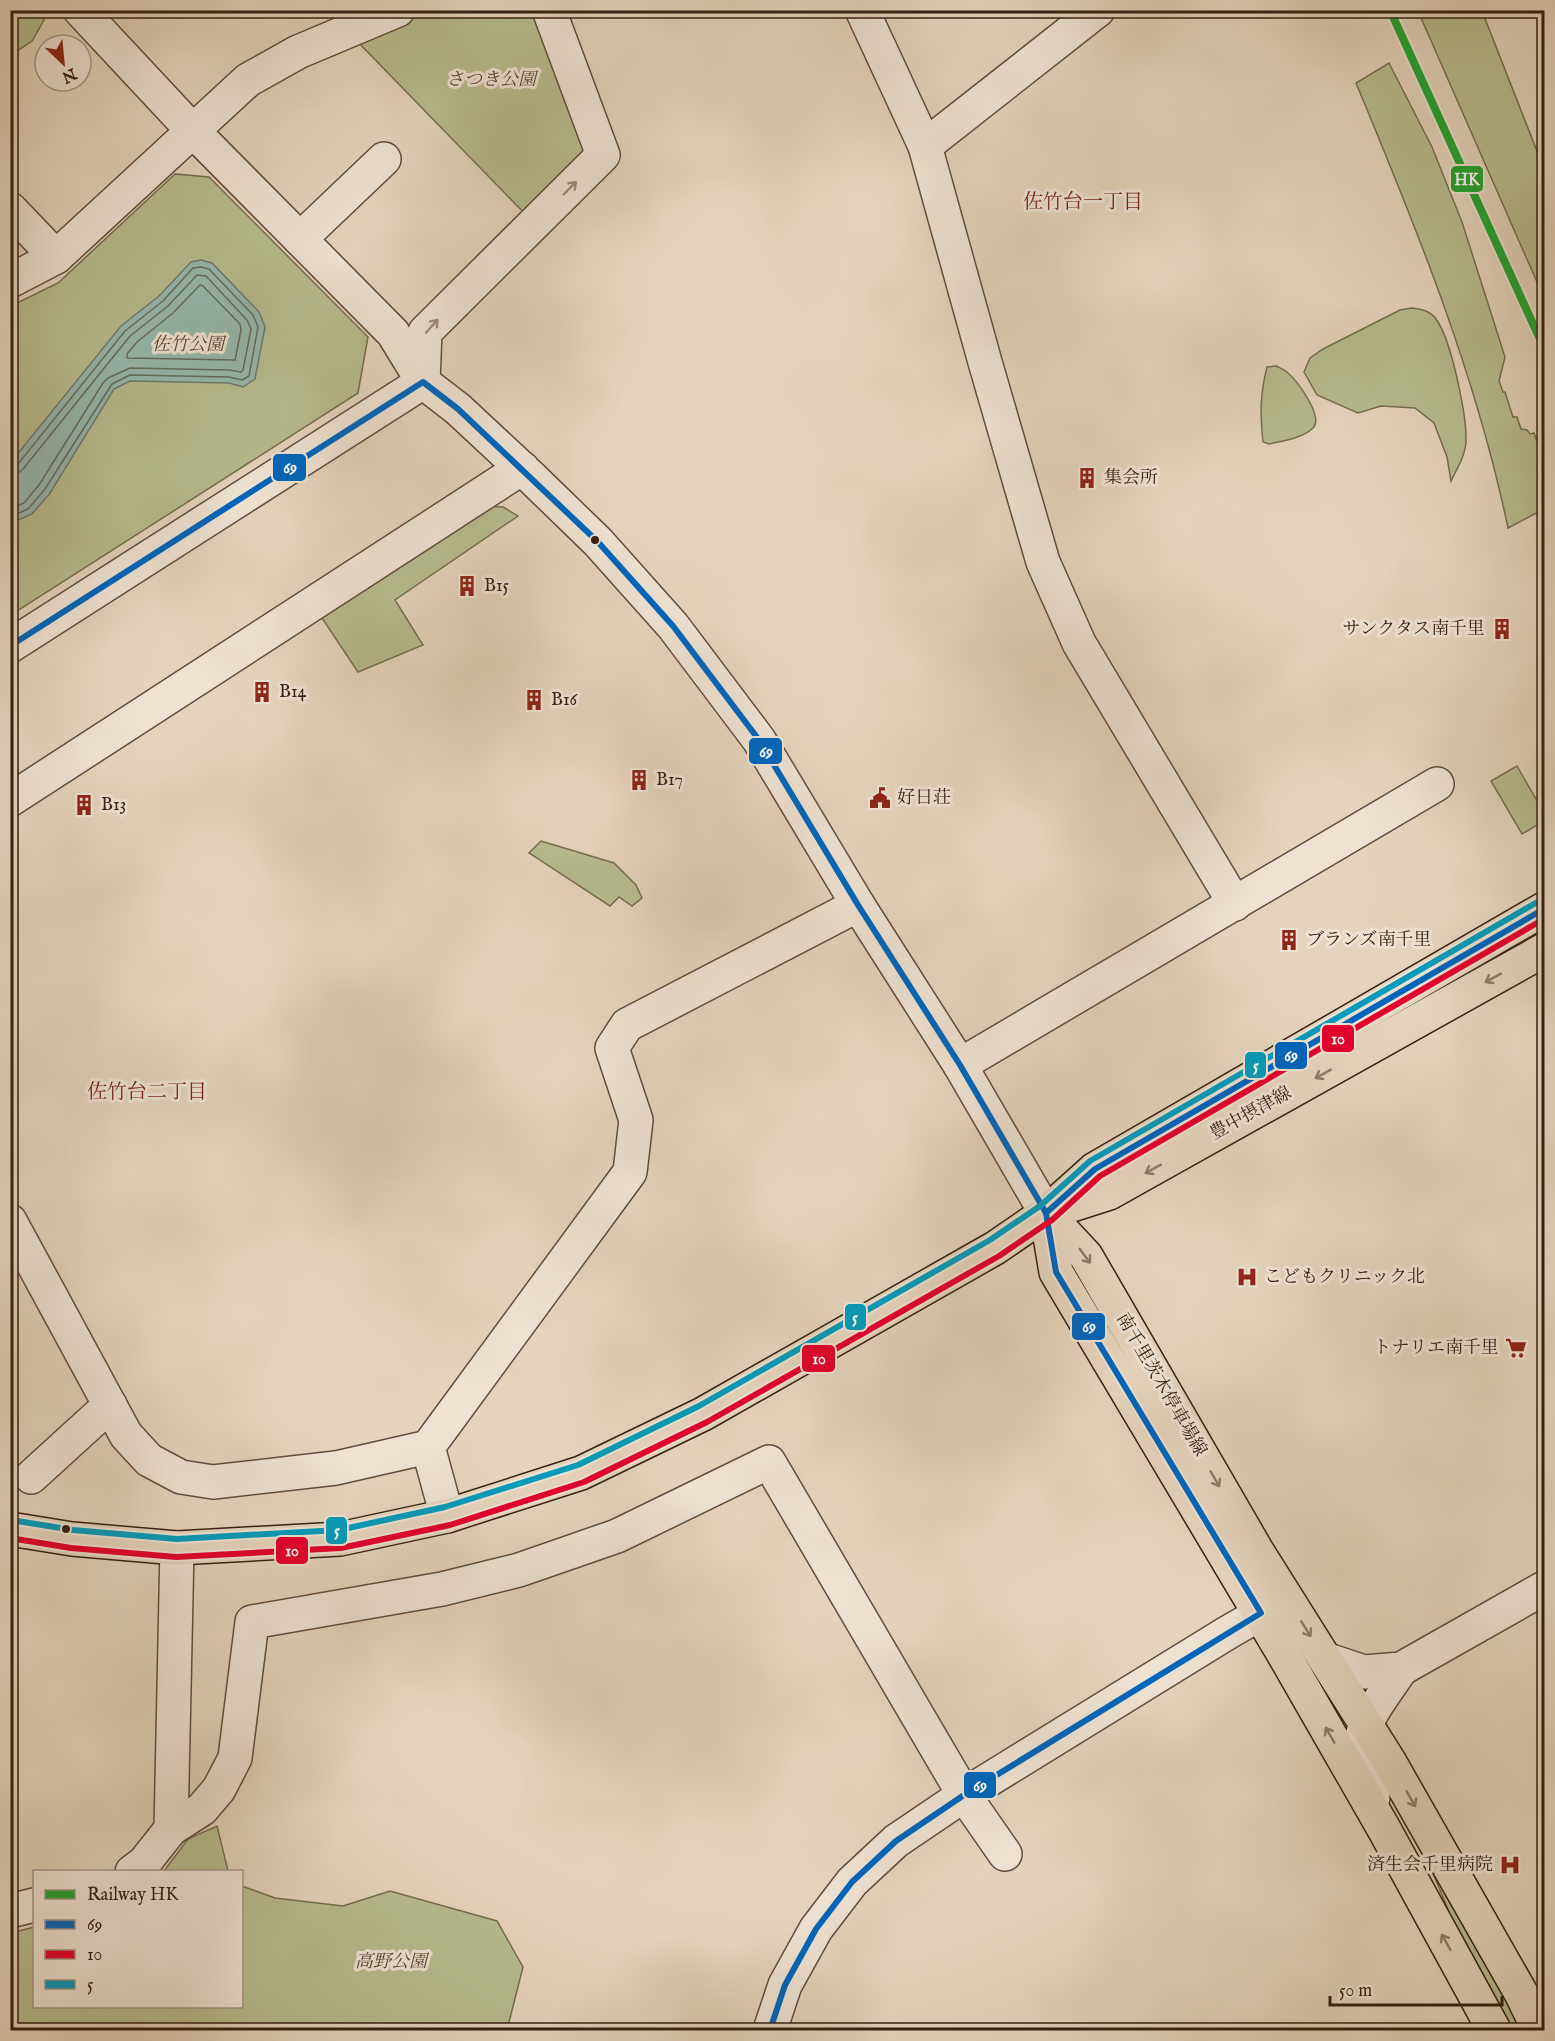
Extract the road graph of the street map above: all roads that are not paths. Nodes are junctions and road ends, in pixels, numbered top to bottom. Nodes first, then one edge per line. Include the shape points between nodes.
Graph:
1 (549, 10) edge
2 (862, 10) edge
3 (1098, 10) edge
4 (85, 12) edge
5 (392, 12) edge
6 (193, 131) junction
7 (925, 146) junction
8 (384, 159) dead end
9 (10, 209) edge
10 (300, 239) junction
11 (56, 257) junction
12 (10, 281) edge
13 (423, 382) junction
14 (522, 468) junction
15 (10, 646) edge
16 (1437, 784) dead end
17 (10, 800) edge
18 (1235, 904) junction
19 (858, 905) junction
20 (1545, 909) edge
21 (1545, 950) edge
22 (960, 1065) junction
23 (1046, 1213) junction
24 (10, 1221) edge
25 (110, 1405) junction
26 (428, 1447) junction
27 (31, 1477) dead end
28 (447, 1516) junction
29 (10, 1530) edge
30 (177, 1548) junction
31 (1545, 1588) edge
32 (1274, 1606) junction
33 (1325, 1659) junction
34 (1401, 1669) junction
35 (1366, 1724) junction
36 (1389, 1761) junction
37 (964, 1795) junction
38 (171, 1829) junction
39 (1383, 1829) junction
40 (1005, 1854) dead end
41 (135, 1870) edge
42 (33, 1905) edge
43 (10, 1911) edge
44 (770, 2031) edge
45 (1494, 2031) edge
46 (1539, 2031) edge

13 -> 1 street via 425,332 603,155
2 - 7 street
3 - 7 street
4 - 6 street
5 - 6 street via 298,51 248,80
6 - 10 street
6 - 11 street
7 - 18 street via 1050,580 1078,643
8 - 10 street
9 - 11 street
10 - 13 street via 393,333
11 - 12 street
13 - 14 street
13 - 15 street
14 - 17 street
14 - 19 street via 598,542 673,626 759,740
16 - 18 street
18 - 22 street
19 - 22 street
19 - 26 street via 627,1025 612,1048 636,1120 630,1172
20 - 23 main road, 豊中摂津線 via 1095,1169
21 -> 23 main road, 豊中摂津線 via 1109,1193
22 - 23 street
23 - 28 main road, 豊中摂津線 via 995,1248 703,1413 581,1473
23 - 32 main road, 南千里茨木停車場線 via 1086,1256 1257,1551
24 - 25 street
25 - 26 street via 126,1436 149,1460 181,1477 213,1482 336,1468
25 - 27 street
26 - 28 street
28 - 30 main road, 豊中摂津線 via 340,1539
29 - 30 main road, 豊中摂津線
30 - 38 street
31 - 34 street
32 -> 33 main road, 南千里茨木停車場線
32 - 37 street
39 -> 32 main road, 南千里茨木停車場線
33 - 34 street via 1364,1672
33 - 35 main road, 南千里茨木停車場線
34 - 35 street
34 - 36 street via 1384,1715
35 - 36 main road, 南千里茨木停車場線
35 - 39 street via 1360,1749
36 -> 46 main road, 南千里茨木停車場線
37 - 38 street via 768,1462 617,1536 519,1570 442,1589 252,1622 235,1758 219,1789 202,1809
37 - 40 street
37 - 44 street via 896,1841 852,1882 816,1929 785,1985
38 - 41 street
45 -> 39 main road, 南千里茨木停車場線
42 - 43 street

